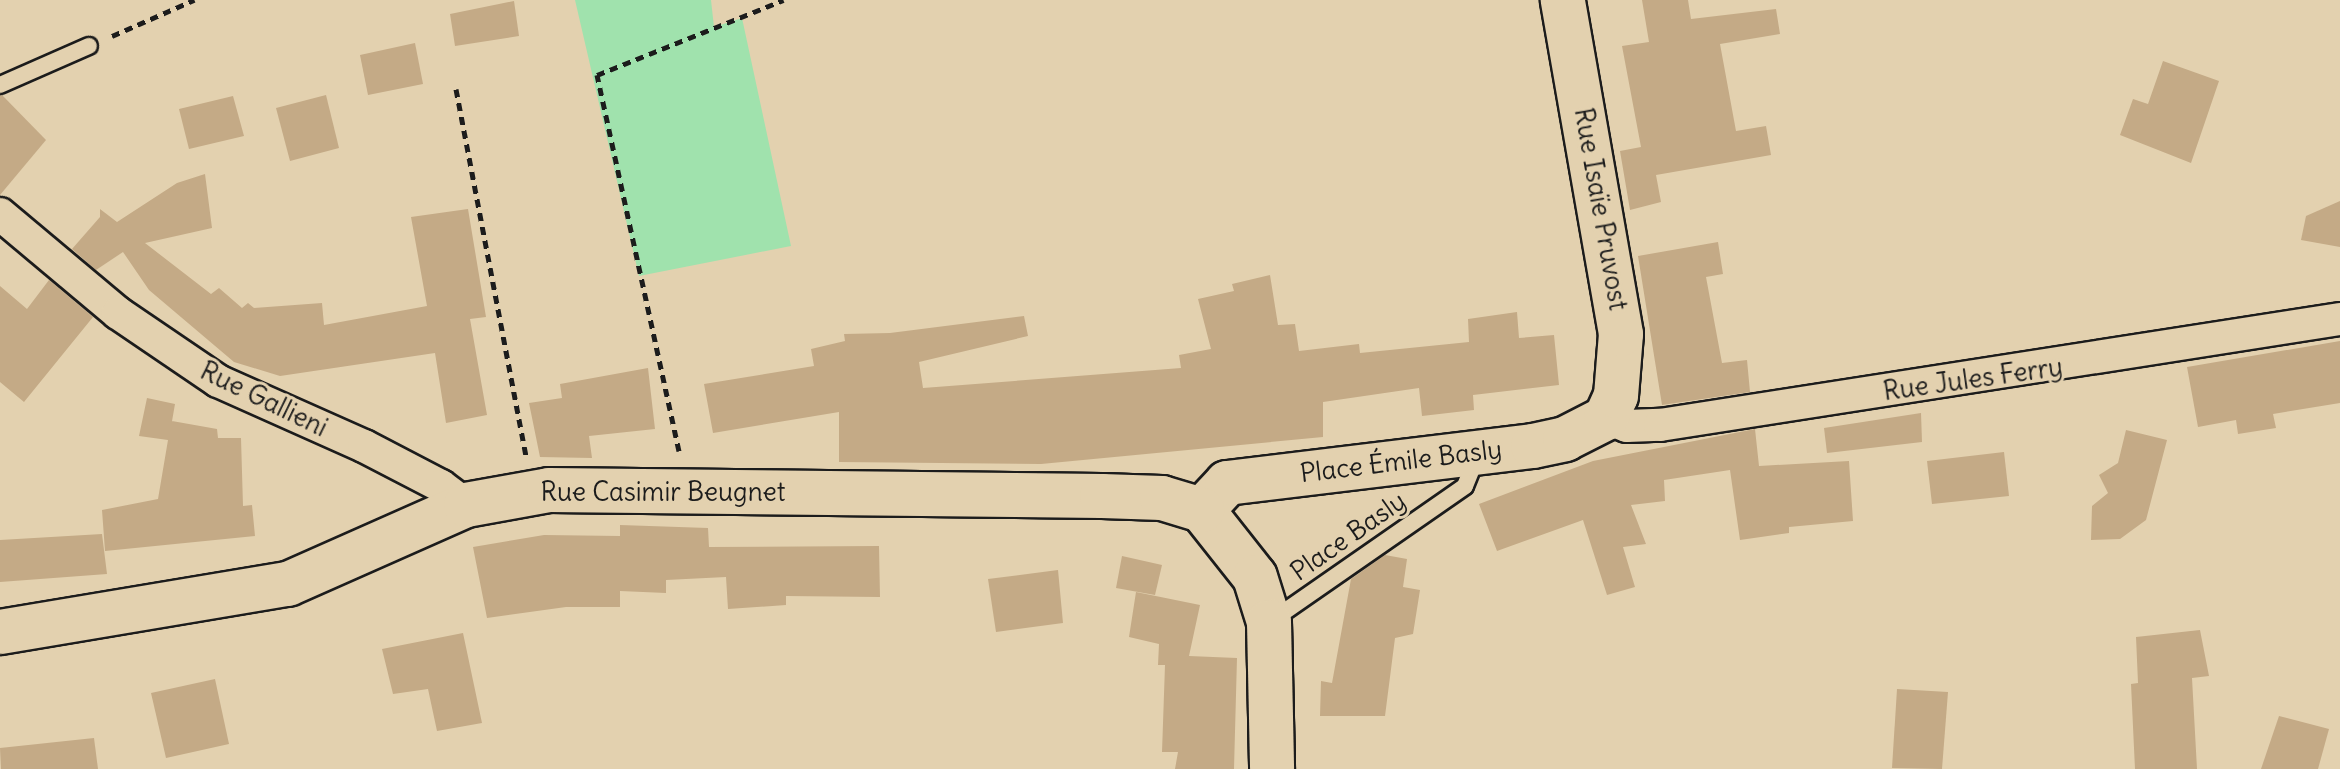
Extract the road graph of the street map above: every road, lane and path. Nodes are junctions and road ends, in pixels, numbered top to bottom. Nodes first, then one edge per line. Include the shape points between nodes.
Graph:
1 (194, 0) edge
2 (784, 0) edge
3 (1563, 0) edge
4 (89, 46) joint
5 (0, 85) edge
6 (456, 89) dead end
7 (0, 214) edge
8 (2340, 319) edge
9 (1606, 418) junction
10 (1479, 451) junction
11 (689, 491) junction
12 (533, 492) junction
13 (466, 505) junction
14 (1202, 510) junction
15 (1269, 622) junction
16 (0, 632) edge
17 (1272, 769) edge

1 - 4 path
2 - 11 path via 597,75
3 - 9 street, Rue Isaïe Pruvost via 1621,334 1616,396
4 - 5 lane
6 - 12 path
7 - 13 street, Rue Gallieni via 118,313 218,381 364,446
8 - 9 street, Rue Jules Ferry via 1660,425 1627,426
9 - 10 street, Place Émile Basly via 1565,439
10 - 14 street, Place Émile Basly via 1227,483
10 - 15 lane, Place Basly via 1465,486
11 - 12 street, Rue Casimir Beugnet
11 - 14 street, Rue Casimir Beugnet via 1162,498
12 - 13 street, Rue Casimir Beugnet
13 - 16 street, Rue Casimir Beugnet via 288,584
14 - 15 street via 1255,577
15 - 17 street

